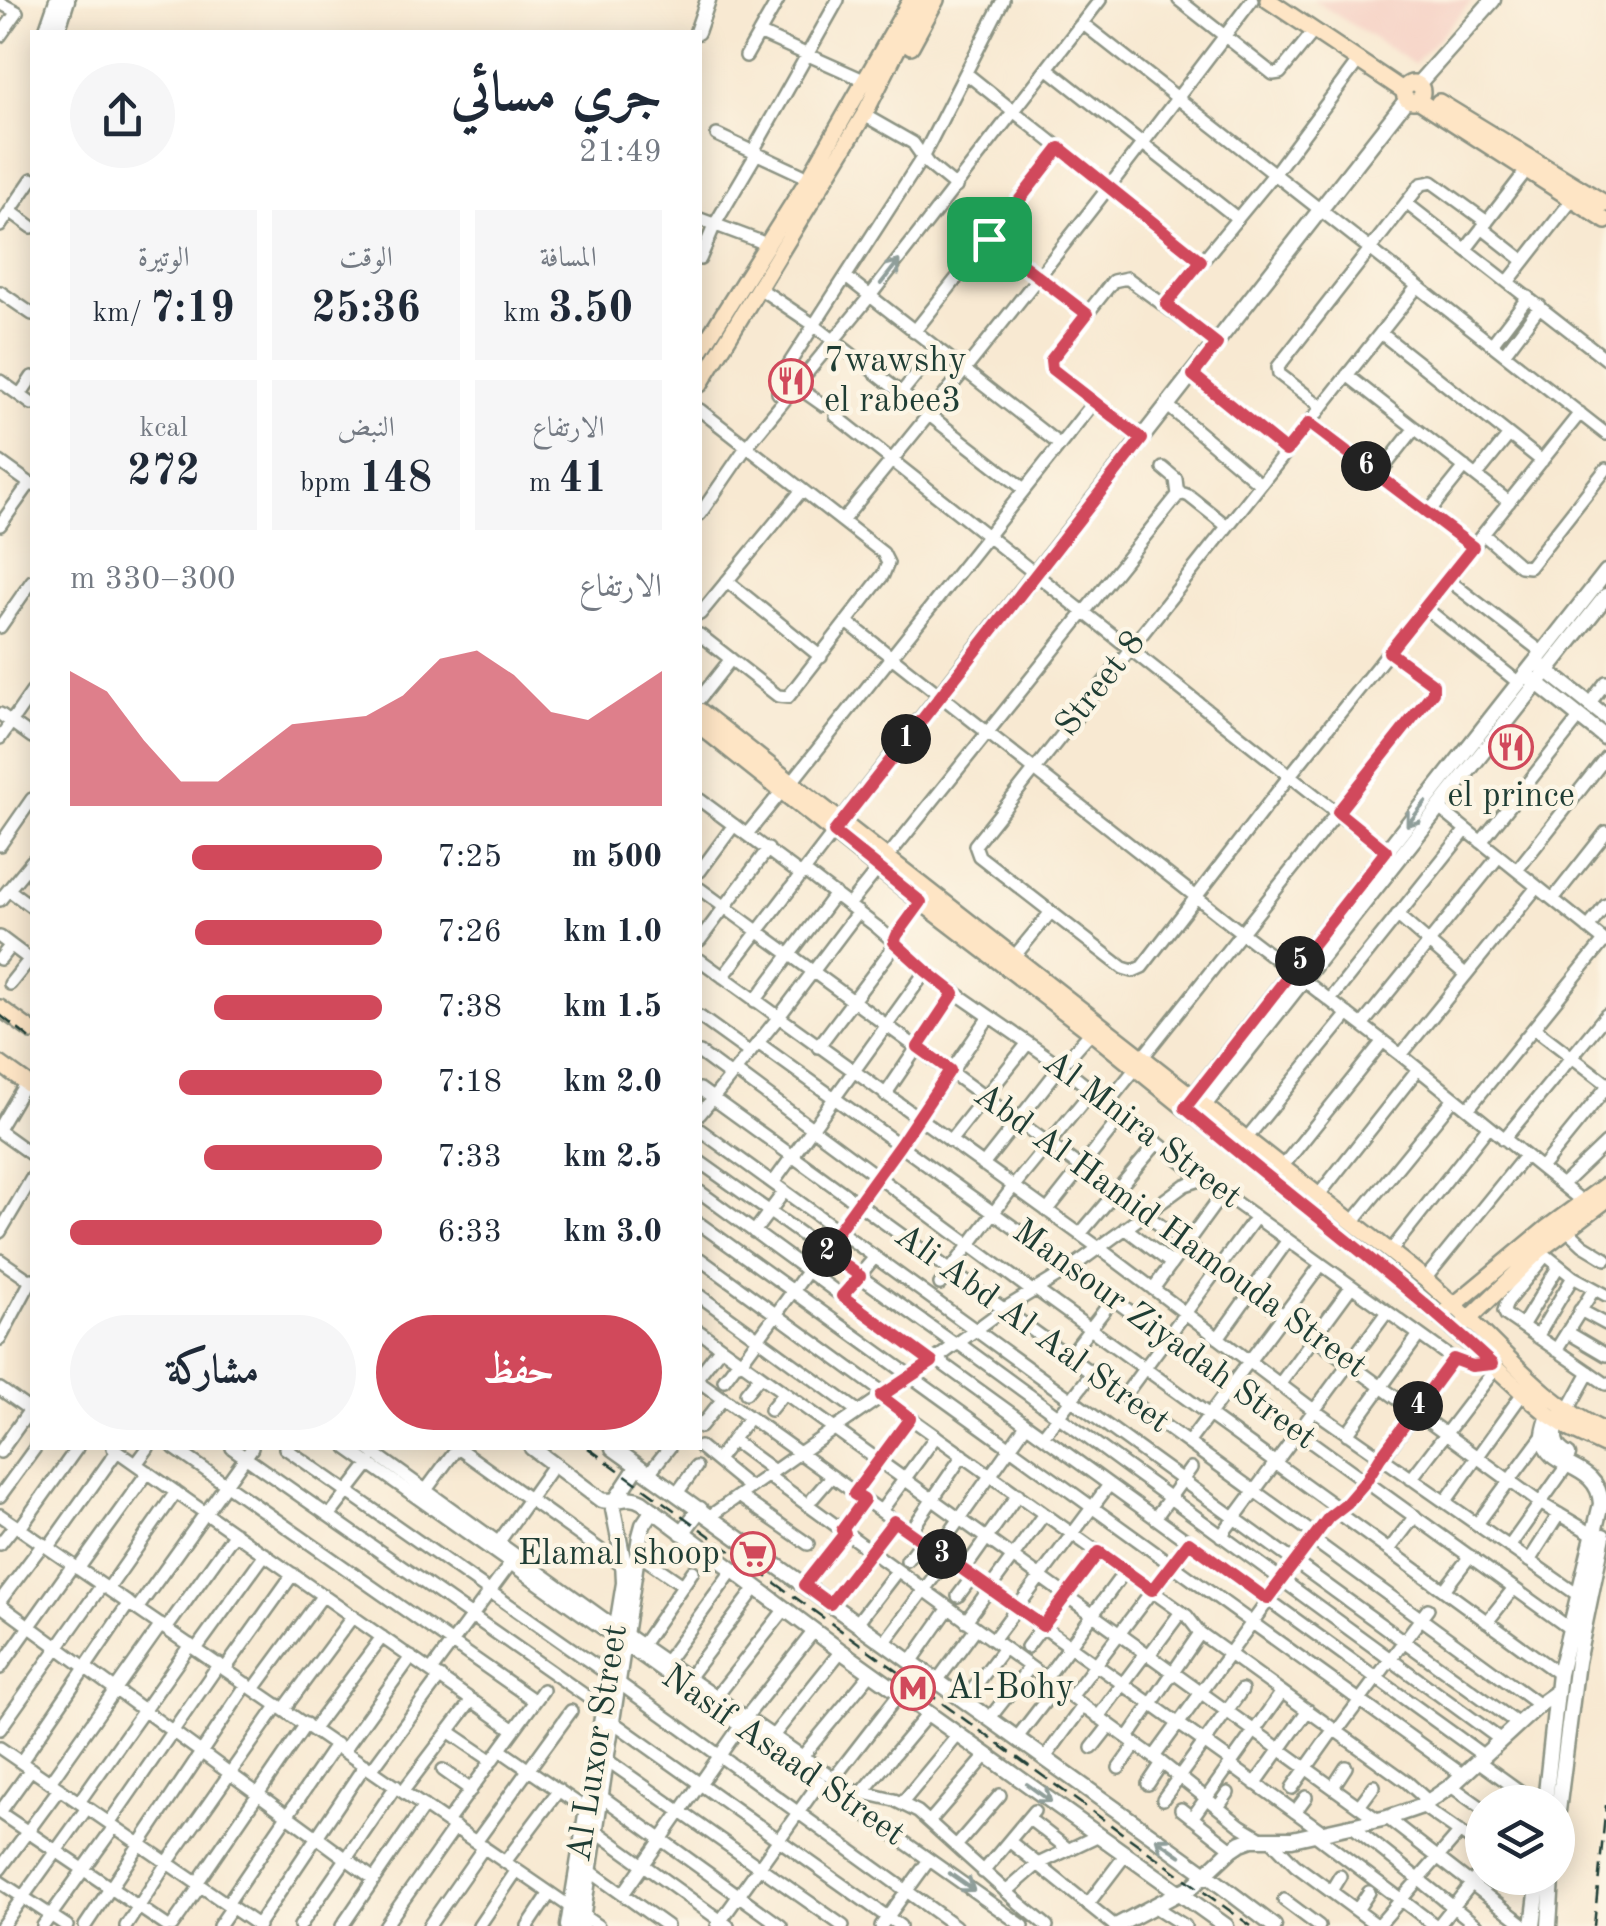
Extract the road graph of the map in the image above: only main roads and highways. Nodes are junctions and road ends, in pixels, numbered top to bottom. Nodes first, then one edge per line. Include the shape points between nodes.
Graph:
1 (911, 0) edge
2 (922, 0) edge
3 (936, 0) edge
4 (1268, 0) edge
5 (1282, 0) edge
6 (886, 75) junction
7 (1413, 92) junction
8 (1606, 204) edge
9 (1606, 221) edge
10 (702, 348) edge
11 (702, 381) edge
12 (702, 713) edge
13 (702, 727) edge
14 (786, 787) junction
15 (883, 863) junction
16 (0, 1008) edge
17 (30, 1030) edge
18 (1139, 1063) junction
19 (0, 1064) edge
20 (29, 1085) edge
21 (1194, 1107) junction
22 (1606, 1185) edge
23 (1606, 1200) edge
24 (1454, 1305) junction
25 (1441, 1317) junction
26 (1469, 1319) junction
27 (1457, 1332) junction
28 (1558, 1415) junction
29 (1606, 1432) edge
30 (1606, 1446) edge

1 - 10 main road
2 - 6 main road
3 - 6 main road via 899,66
4 - 7 main road
5 - 7 main road
6 - 11 main road
7 - 8 main road
7 - 9 main road
12 - 14 main road
13 - 14 main road
14 - 15 main road
15 - 18 main road via 1014,958
15 - 18 main road via 921,902
16 - 17 main road
18 - 21 main road
19 - 20 main road
21 - 24 main road via 1246,1139
21 - 25 main road
22 - 24 main road
23 - 26 main road
24 - 25 main road
24 - 26 main road
25 - 27 main road
26 - 27 main road
26 - 28 main road
27 - 28 main road via 1522,1393
28 - 29 main road
28 - 30 main road

